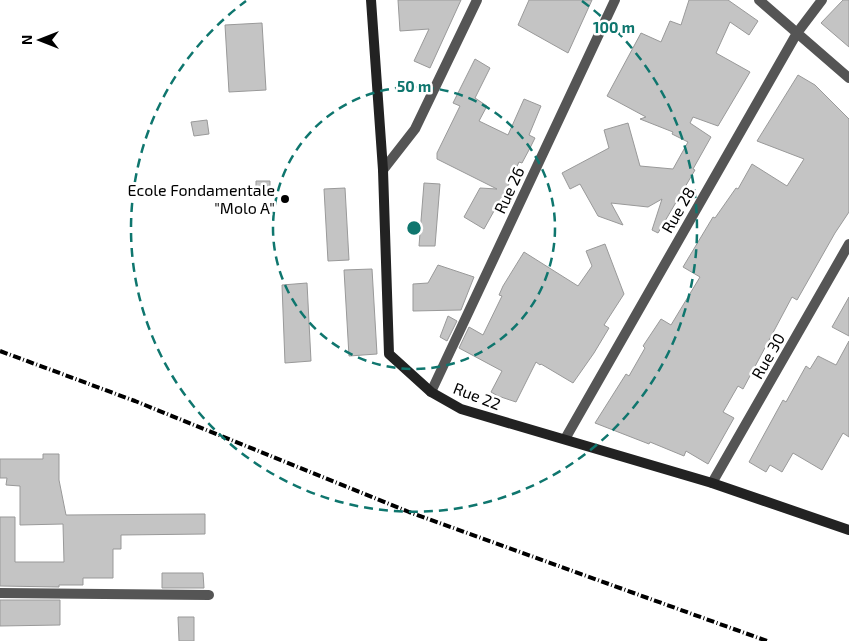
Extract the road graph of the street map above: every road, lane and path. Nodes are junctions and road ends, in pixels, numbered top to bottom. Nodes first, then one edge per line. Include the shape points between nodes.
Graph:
1 (371, 0) edge
2 (477, 0) edge
3 (615, 0) edge
4 (759, 0) edge
5 (822, 0) edge
6 (796, 33) junction
7 (849, 78) edge
8 (383, 170) junction
9 (849, 244) edge
10 (431, 392) junction
11 (564, 439) junction
12 (712, 483) junction
13 (849, 530) edge
14 (0, 593) edge
15 (209, 595) dead end

1 - 8 street, Rue 22
2 - 8 street via 415,129
3 - 10 street, Rue 26
4 - 6 street
5 - 6 street, Rue 28
6 - 7 street
6 - 11 street, Rue 28
8 - 10 street, Rue 22 via 389,354
9 - 12 street, Rue 30
10 - 11 street, Rue 22 via 461,409
11 - 12 street, Rue 22
12 - 13 street, Rue 22
14 - 15 street

